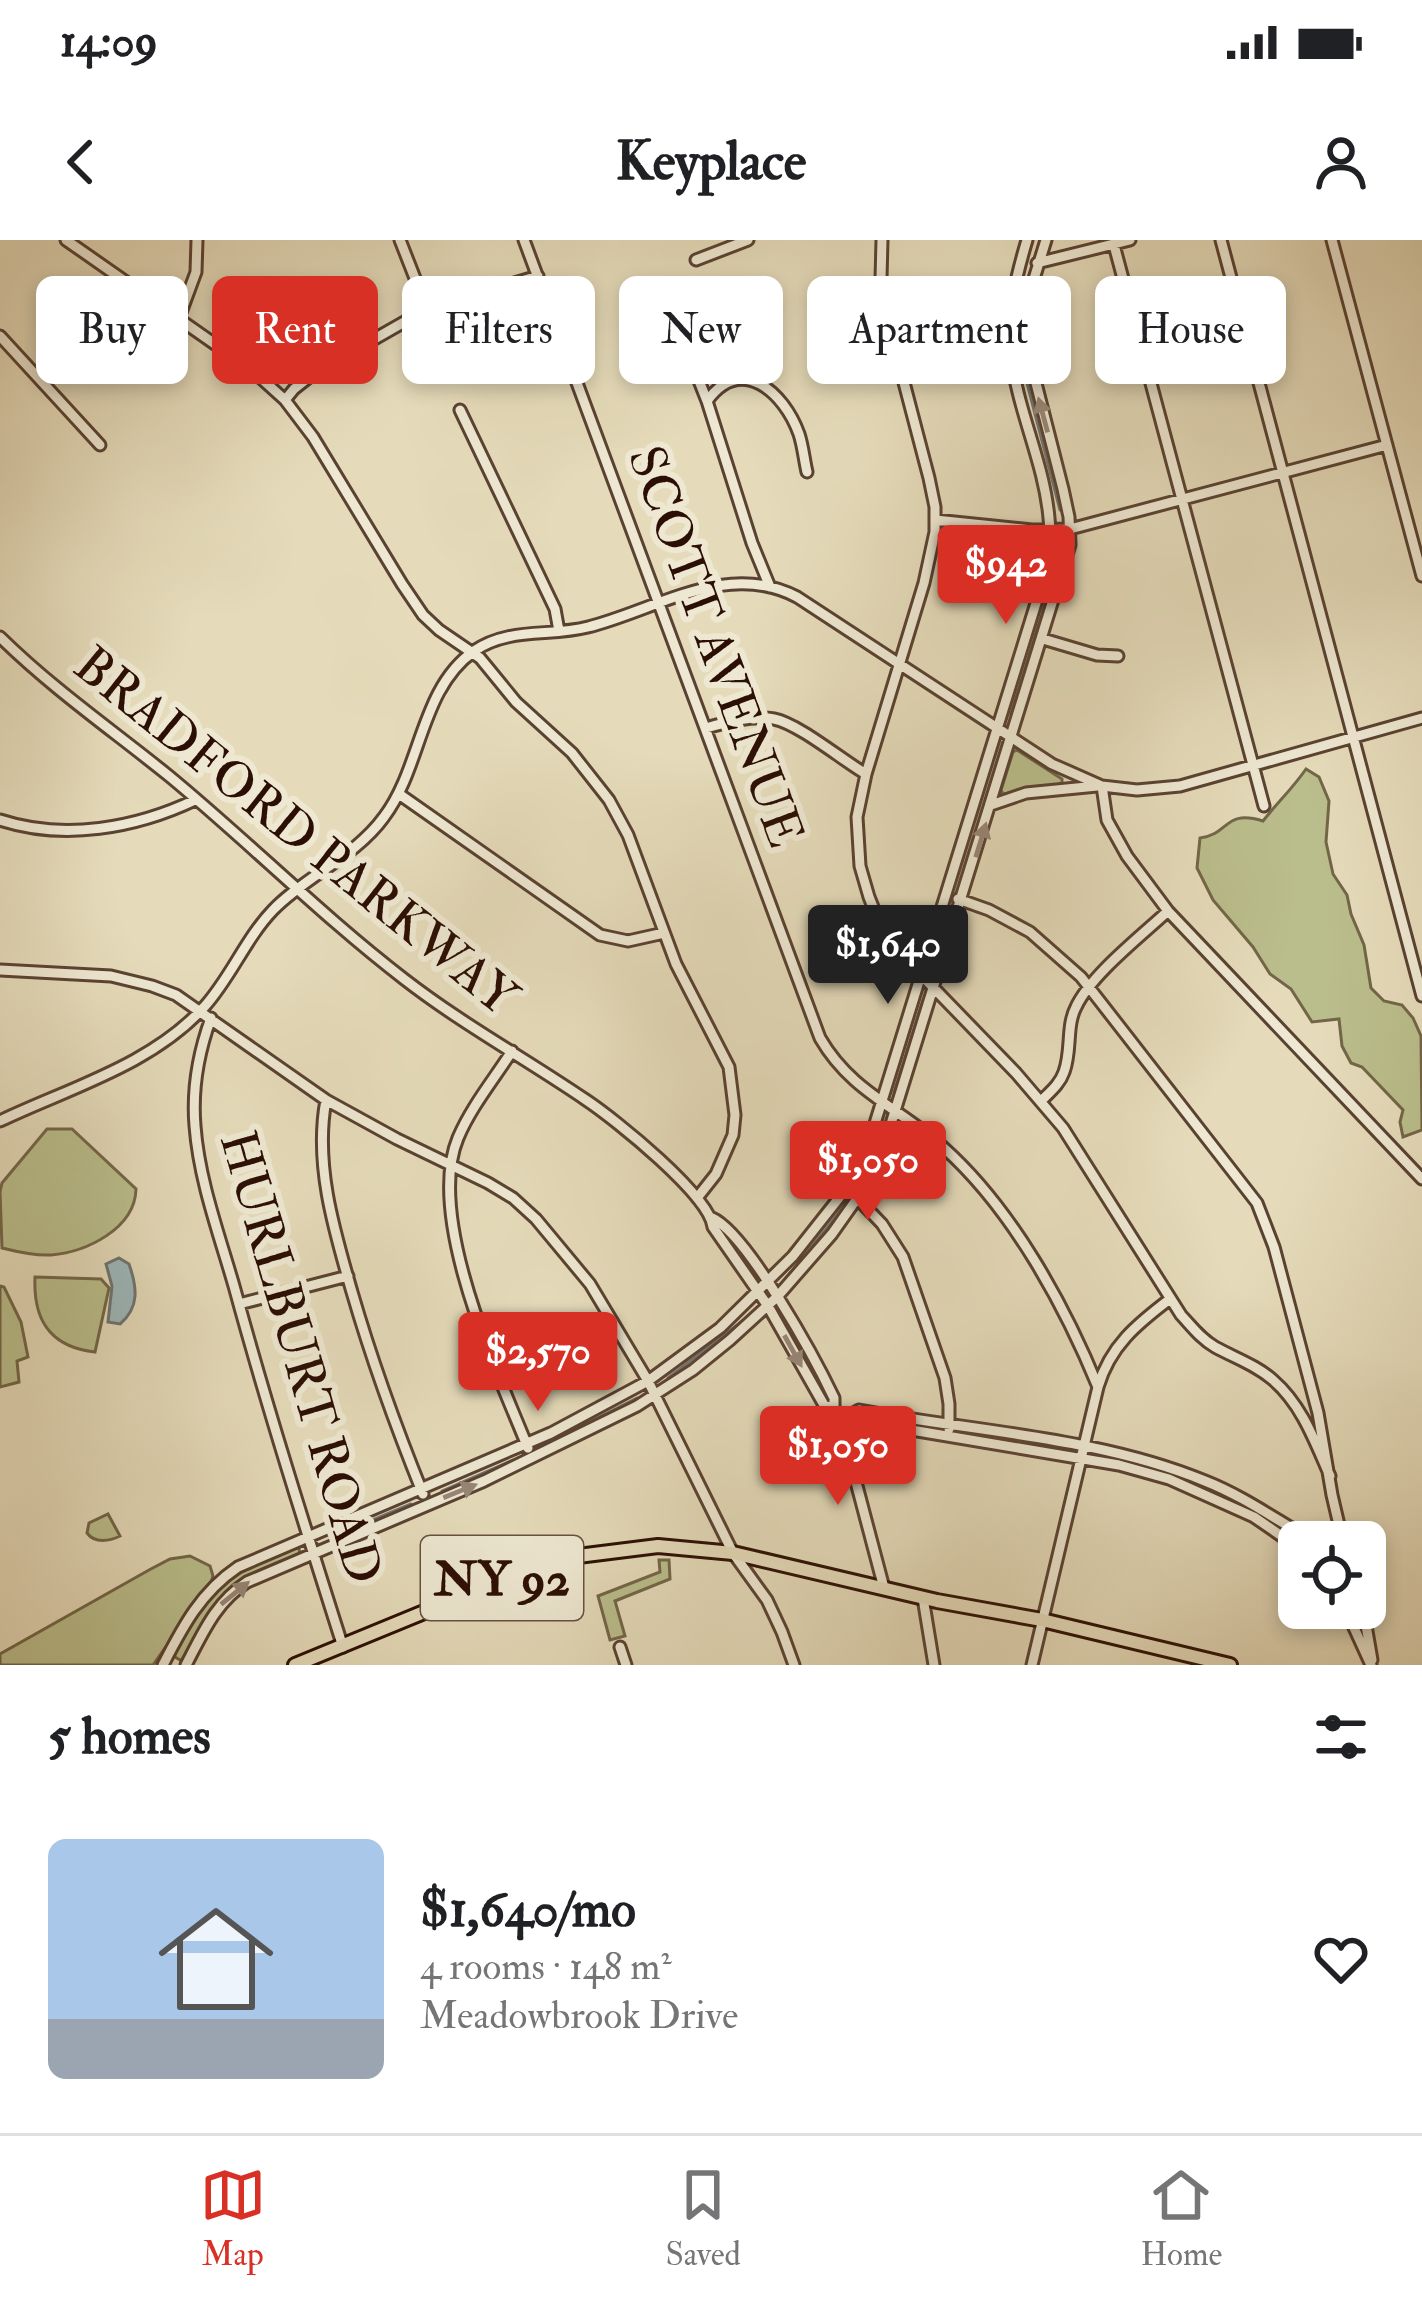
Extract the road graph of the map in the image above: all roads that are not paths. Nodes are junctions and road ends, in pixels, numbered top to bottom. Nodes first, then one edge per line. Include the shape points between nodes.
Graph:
1 (66, 240) edge
2 (197, 240) edge
3 (400, 240) edge
4 (524, 240) edge
5 (748, 240) edge
6 (882, 240) edge
7 (1027, 240) edge
8 (1045, 240) edge
9 (1130, 240) edge
10 (1220, 240) edge
11 (1332, 240) edge
12 (1114, 244) junction
13 (696, 260) dead end
14 (1036, 263) junction
15 (1020, 264) junction
16 (118, 276) edge
17 (414, 276) edge
18 (538, 276) edge
19 (188, 294) edge
20 (402, 323) edge
21 (188, 324) edge
22 (0, 336) edge
23 (578, 384) edge
24 (700, 384) edge
25 (285, 400) junction
26 (707, 401) junction
27 (460, 410) dead end
28 (100, 445) dead end
29 (1387, 445) junction
30 (807, 472) dead end
31 (1282, 473) junction
32 (1181, 501) junction
33 (935, 520) junction
34 (1070, 529) junction
35 (1050, 530) junction
36 (1419, 550) edge
37 (1422, 572) edge
38 (770, 587) junction
39 (660, 603) junction
40 (560, 631) junction
41 (0, 637) edge
42 (1043, 639) junction
43 (472, 653) junction
44 (1118, 656) dead end
45 (899, 663) junction
46 (1422, 718) edge
47 (706, 728) junction
48 (998, 728) junction
49 (1012, 737) junction
50 (1353, 738) junction
51 (1252, 766) junction
52 (866, 774) junction
53 (1102, 786) junction
54 (399, 794) junction
55 (195, 800) junction
56 (991, 805) junction
57 (1264, 806) dead end
58 (0, 820) edge
59 (297, 888) junction
60 (947, 896) junction
61 (961, 901) junction
62 (1168, 911) junction
63 (664, 933) junction
64 (0, 970) edge
65 (921, 976) junction
66 (1090, 987) junction
67 (934, 990) junction
68 (1422, 996) edge
69 (206, 1014) junction
70 (512, 1051) junction
71 (326, 1100) junction
72 (1041, 1101) junction
73 (882, 1102) junction
74 (896, 1112) junction
75 (0, 1121) edge
76 (450, 1165) junction
77 (1422, 1179) edge
78 (697, 1198) junction
79 (858, 1199) junction
80 (712, 1219) junction
81 (347, 1276) junction
82 (768, 1283) junction
83 (759, 1292) junction
84 (777, 1297) junction
85 (1170, 1299) junction
86 (238, 1304) junction
87 (768, 1306) junction
88 (648, 1381) junction
89 (1098, 1388) junction
90 (656, 1394) junction
91 (836, 1411) junction
92 (949, 1429) junction
93 (526, 1443) junction
94 (1082, 1453) junction
95 (532, 1459) junction
96 (1330, 1477) junction
97 (421, 1490) junction
98 (427, 1504) junction
99 (1281, 1521) edge
100 (1339, 1521) edge
101 (1278, 1533) edge
102 (308, 1539) junction
103 (313, 1553) junction
104 (734, 1553) junction
105 (884, 1588) junction
106 (923, 1598) junction
107 (1042, 1620) junction
108 (1355, 1629) edge
109 (1366, 1629) edge
110 (343, 1646) junction
111 (620, 1647) dead end
112 (163, 1665) edge
113 (186, 1665) edge
114 (295, 1665) edge
115 (626, 1665) edge
116 (794, 1665) edge
117 (934, 1665) edge
118 (1033, 1665) edge
119 (1230, 1665) edge
120 (1372, 1665) edge

1 - 16 street
2 - 19 street
3 - 17 street
4 - 18 street, SCOTT AVENUE
5 - 13 street
6 - 33 street via 884,306
7 - 15 street
8 - 14 street
9 - 12 street
10 - 31 street
11 - 29 street
12 - 14 street
12 - 32 street
14 - 15 street
34 -> 14 street via 1026,344
15 - 35 street via 1011,356
20 - 25 street
21 - 25 street
22 - 28 street
23 - 39 street, SCOTT AVENUE
24 - 26 street
25 - 43 street via 423,615
26 - 30 street via 732,381 760,383 794,425
26 - 38 street
27 - 40 street
29 - 31 street
29 - 36 street
31 - 32 street
31 - 50 street
32 - 34 street
32 - 51 street
33 - 35 street
33 - 45 street
34 - 35 street
34 - 42 street
35 - 48 street via 1045,574
36 - 37 street
38 - 39 street via 712,586
38 - 45 street
39 - 40 street
39 - 47 street, SCOTT AVENUE
40 - 43 street via 512,634
41 - 55 street, BRADFORD PARKWAY
42 - 44 street
42 - 49 street
43 - 54 street via 437,697
43 - 63 street via 598,783 628,836
45 - 48 street
45 - 52 street
46 - 50 street
47 - 52 street via 772,719
47 - 73 street, SCOTT AVENUE via 820,1039 847,1076
48 - 49 street
48 - 60 street
49 - 53 street
49 - 56 street
50 - 51 street
50 - 68 street
51 - 53 street via 1166,789
51 - 57 street
52 - 65 street via 856,831 860,866 889,938
53 - 56 street
53 - 62 street via 1107,820 1126,856
54 - 59 street via 370,836
54 - 63 street via 600,935 628,941
55 - 58 street via 86,830
55 - 59 street, BRADFORD PARKWAY
61 -> 56 street
59 - 69 street via 261,924
59 - 70 street, BRADFORD PARKWAY via 403,979
60 - 61 street
60 - 65 street
61 - 66 street via 1030,932
61 - 67 street
62 - 66 street
62 - 77 street
63 - 78 street via 733,1083 731,1145
64 - 69 street via 125,978
65 - 67 street
65 - 73 street
66 - 72 street via 1072,1016 1063,1075
66 - 96 street via 1262,1214
67 - 72 street
67 - 74 street
69 - 71 street
69 - 75 street via 118,1069
69 - 86 street, HURLBURT ROAD via 195,1125
70 - 76 street
70 - 78 street, BRADFORD PARKWAY via 607,1114
71 - 76 street
71 - 81 street via 323,1163
72 - 85 street
73 - 74 street, SCOTT AVENUE
73 - 82 street via 858,1170
74 - 79 street
74 - 89 street, SCOTT AVENUE via 944,1148 1009,1225 1055,1296
76 - 88 street via 536,1219 590,1284
76 - 93 street via 453,1231
78 - 80 street, BRADFORD PARKWAY
79 - 84 street
79 - 92 street via 903,1257 945,1378
80 - 82 street, BRADFORD PARKWAY
80 - 83 street, BRADFORD PARKWAY
81 - 86 street
81 - 97 street
82 - 83 street
82 - 84 street, BRADFORD PARKWAY
83 - 87 street, BRADFORD PARKWAY
83 - 88 street
84 - 87 street
84 - 91 street, BRADFORD PARKWAY via 817,1361
85 - 89 street via 1123,1339
85 - 96 street via 1199,1336 1285,1392
86 - 102 street, HURLBURT ROAD
87 - 90 street
87 -> 91 street, BRADFORD PARKWAY via 824,1405
88 - 90 street
88 - 93 street
89 - 94 street
90 - 95 street
90 - 104 street
91 - 92 street via 938,1436
91 - 105 street, BRADFORD PARKWAY
92 - 94 street
93 - 95 street
93 - 97 street
94 - 99 street via 1144,1460 1204,1480
94 - 101 street via 1199,1490
94 - 107 street
98 -> 95 street
96 - 100 street
97 - 98 street
97 - 102 street
98 - 103 street
102 - 103 street, HURLBURT ROAD
102 - 112 street via 222,1578 195,1607
103 - 110 street, HURLBURT ROAD
113 -> 103 street via 233,1592
104 - 105 main road, NY 92
104 - 110 main road, NY 92 via 658,1546 554,1561
104 - 116 street via 766,1600
105 - 106 main road, NY 92
106 - 107 main road, NY 92
106 - 117 street
107 - 118 street
107 - 119 main road, NY 92
108 - 120 street
109 - 120 street
110 - 114 main road, NY 92
111 - 115 street

